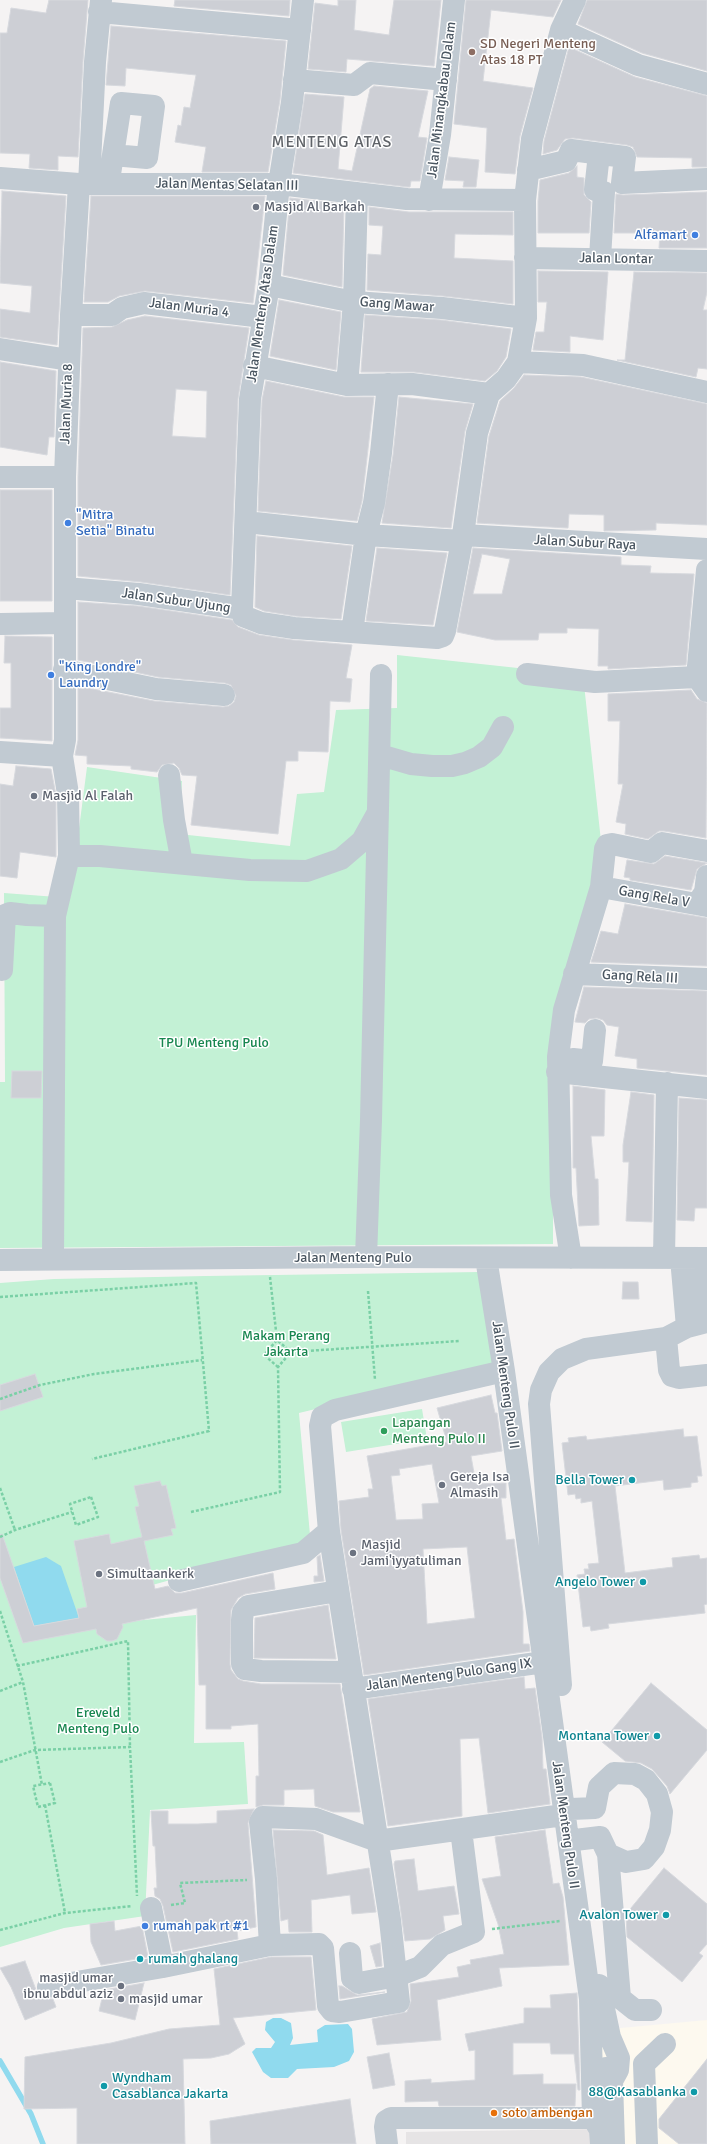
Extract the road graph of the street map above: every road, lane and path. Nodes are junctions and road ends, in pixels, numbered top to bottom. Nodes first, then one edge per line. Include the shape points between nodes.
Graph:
1 (303, 0) edge
2 (454, 0) edge
3 (574, 0) edge
4 (100, 6) edge
5 (300, 30) junction
6 (561, 30) junction
7 (294, 80) junction
8 (446, 80) junction
9 (707, 84) edge
10 (599, 154) junction
11 (113, 155) dead end
12 (528, 170) junction
13 (0, 178) edge
14 (707, 179) edge
15 (92, 184) junction
16 (279, 184) junction
17 (358, 193) junction
18 (429, 200) junction
19 (525, 200) junction
20 (525, 258) junction
21 (600, 258) junction
22 (707, 261) edge
23 (269, 285) junction
24 (354, 302) junction
25 (71, 315) junction
26 (263, 317) junction
27 (526, 318) junction
28 (0, 349) edge
29 (69, 360) junction
30 (518, 362) junction
31 (254, 366) junction
32 (388, 384) junction
33 (348, 385) junction
34 (707, 392) edge
35 (489, 394) junction
36 (0, 477) edge
37 (65, 477) junction
38 (246, 522) junction
39 (366, 535) junction
40 (463, 538) junction
41 (707, 550) edge
42 (707, 570) edge
43 (65, 588) junction
44 (242, 609) junction
45 (0, 624) edge
46 (65, 624) junction
47 (352, 632) junction
48 (64, 670) junction
49 (527, 674) dead end
50 (381, 675) dead end
51 (702, 684) edge
52 (224, 695) dead end
53 (503, 726) dead end
54 (0, 752) edge
55 (380, 755) junction
56 (62, 756) junction
57 (169, 775) dead end
58 (380, 810) junction
59 (707, 851) edge
60 (69, 856) junction
61 (182, 863) junction
62 (707, 876) edge
63 (601, 887) junction
64 (702, 905) edge
65 (55, 916) junction
66 (2, 970) dead end
67 (574, 974) junction
68 (707, 979) edge
69 (595, 1030) dead end
70 (564, 1073) junction
71 (668, 1083) junction
72 (707, 1088) edge
73 (366, 1257) junction
74 (268, 1258) junction
75 (486, 1258) junction
76 (571, 1258) junction
77 (688, 1258) edge
78 (53, 1259) junction
79 (0, 1260) edge
80 (368, 1291) dead end
81 (0, 1297) edge
82 (700, 1324) edge
83 (666, 1338) junction
84 (277, 1340) junction
85 (459, 1341) dead end
86 (372, 1347) junction
87 (291, 1352) junction
88 (202, 1360) junction
89 (278, 1367) junction
90 (504, 1371) junction
91 (707, 1375) edge
92 (376, 1385) dead end
93 (0, 1399) edge
94 (92, 1459) dead end
95 (0, 1488) edge
96 (72, 1512) junction
97 (192, 1512) dead end
98 (15, 1530) junction
99 (329, 1531) junction
100 (0, 1537) edge
101 (179, 1581) dead end
102 (338, 1592) junction
103 (0, 1611) edge
104 (1, 1618) edge
105 (544, 1662) junction
106 (17, 1666) junction
107 (352, 1680) junction
108 (23, 1682) junction
109 (0, 1691) edge
110 (130, 1747) junction
111 (35, 1750) junction
112 (0, 1762) edge
113 (42, 1785) junction
114 (46, 1805) junction
115 (596, 1808) junction
116 (567, 1812) junction
117 (462, 1830) junction
118 (575, 1840) junction
119 (377, 1841) junction
120 (604, 1846) junction
121 (266, 1879) junction
122 (185, 1903) dead end
123 (142, 1904) junction
124 (65, 1913) junction
125 (578, 1919) junction
126 (0, 1930) edge
127 (474, 1932) junction
128 (270, 1945) junction
129 (350, 1953) dead end
130 (163, 1967) junction
131 (397, 1976) junction
132 (48, 1987) dead end
133 (651, 2010) dead end
134 (664, 2044) dead end
135 (593, 2118) junction
136 (387, 2144) edge
137 (600, 2144) edge
138 (614, 2144) edge
139 (648, 2144) edge

1 - 5 street, Jalan Menteng Atas Dalam
2 - 8 street, Jalan Minangkabau Dalam
3 - 6 street
4 - 5 street
4 - 15 street
5 - 7 street, Jalan Menteng Atas Dalam
6 - 9 street via 638,65
6 - 12 street via 532,139
7 - 8 street via 354,85 370,73
7 - 16 street, Jalan Menteng Atas Dalam
8 - 18 street, Jalan Minangkabau Dalam
10 - 12 street via 571,150 566,161
10 - 14 street via 625,157 622,183
10 - 21 street via 596,190 604,192
11 - 15 street
12 - 19 street
13 - 15 street, Jalan Mentas Selatan III
15 - 16 street, Jalan Mentas Selatan III
15 - 25 street, Jalan Muria 8
16 - 17 street, Jalan Mentas Selatan III
16 - 23 street, Jalan Menteng Atas Dalam
17 - 18 street, Jalan Mentas Selatan III
17 - 24 street
18 - 19 street, Jalan Mentas Selatan III
19 - 20 street
20 - 21 street, Jalan Lontar
20 - 27 street
21 - 22 street, Jalan Lontar
23 - 24 street, Gang Mawar
23 - 26 street, Jalan Menteng Atas Dalam
24 - 27 street, Gang Mawar via 442,308
24 - 33 street
25 - 26 street, Jalan Muria 4 via 112,316 122,308 144,303
25 - 29 street, Jalan Muria 8
26 - 31 street, Jalan Menteng Atas Dalam
27 - 30 street
28 - 29 street
29 - 37 street, Jalan Muria 8
30 - 34 street via 583,365
30 - 35 street via 506,379
31 - 33 street
31 - 38 street, Jalan Menteng Atas Dalam via 250,399
32 - 33 street
32 - 35 street via 412,384
32 - 39 street via 374,503
35 - 40 street, Jalan Subur Ujung via 477,433
36 - 37 street
37 - 43 street, Jalan Muria 8
38 - 39 street
38 - 44 street, Jalan Menteng Atas Dalam
39 - 40 street
39 - 47 street
40 - 41 street, Jalan Subur Raya
40 - 47 street, Jalan Subur Ujung via 443,636 437,638
42 - 51 street
43 - 44 street, Jalan Subur Ujung via 139,594
43 - 46 street, Jalan Muria 8
44 - 47 street, Jalan Subur Ujung via 244,616 261,623
45 - 46 street
46 - 48 street, Jalan Muria 8
48 - 52 street via 156,689
48 - 56 street, Jalan Muria 8 via 65,740
49 - 51 street via 595,682
50 - 55 street
53 - 55 street via 492,747 465,763 432,766 411,764
54 - 56 street
55 - 58 street
56 - 60 street, Jalan Muria 8 via 68,794
57 - 61 street
58 - 61 street via 362,841 341,859 307,871 250,870
58 - 73 street
59 - 63 street via 662,842 651,852 607,845
60 - 61 street
60 - 65 street, Jalan Muria 8
62 - 64 street
63 - 64 street, Gang Rela V
63 - 67 street
65 - 66 street via 10,913 5,915
65 - 78 street, Jalan Muria 8
67 - 68 street, Gang Rela III
67 - 70 street via 559,1038
69 - 70 street via 592,1061 573,1059
70 - 71 street
70 - 76 street via 560,1195
71 - 72 street
71 - 77 street
73 - 74 street, Jalan Menteng Pulo
73 - 75 street, Jalan Menteng Pulo
74 - 78 street, Jalan Menteng Pulo
74 - 84 path
75 - 76 street, Jalan Menteng Pulo
75 - 90 street, Jalan Menteng Pulo II
76 - 77 street, Jalan Menteng Pulo
77 - 82 street
78 - 79 street, Jalan Menteng Pulo
80 - 86 path
81 - 88 path via 196,1283
82 - 83 street
83 - 91 street via 669,1370 672,1376 679,1378
83 - 116 street via 586,1349 562,1359 549,1372 540,1390
84 - 87 path
84 - 89 path via 264,1355
85 - 86 path
86 - 87 path
86 - 92 path
87 - 89 path
88 - 93 path via 94,1374 40,1385
88 - 94 path via 208,1431
89 - 97 path via 280,1492
90 - 99 street, Jalan Menteng Pulo Gang IX via 335,1410 322,1417 320,1426
90 - 105 street, Jalan Menteng Pulo II
95 - 98 path
96 - 96 path via 70,1504 91,1497 98,1518 76,1524
96 - 98 path
98 - 100 path
99 - 101 street via 303,1553
99 - 102 street, Jalan Menteng Pulo Gang IX
102 - 107 street, Jalan Menteng Pulo Gang IX
102 - 107 street via 248,1606 243,1612 242,1620 242,1664 245,1669
103 - 104 path
104 - 106 path
105 - 107 street, Jalan Menteng Pulo Gang IX
105 - 116 street, Jalan Menteng Pulo II
106 - 108 path
106 - 110 path via 128,1641
107 - 119 street, Jalan Menteng Pulo Gang IX
108 - 109 path
108 - 111 path
110 - 111 path
110 - 123 path
111 - 112 path
111 - 113 path
113 - 114 path via 50,1783 55,1803
113 - 114 path via 33,1786 38,1807
114 - 124 path
115 - 116 street
115 - 120 street
115 - 120 street via 599,1787 614,1773 635,1774 646,1780 657,1794 662,1812 660,1830 654,1847 644,1859 626,1862
116 - 117 street
116 - 118 street
116 - 125 street, Jalan Menteng Pulo II
117 - 119 street
117 - 127 street
118 - 120 street
118 - 138 street via 580,1887 610,2037 605,2058 606,2070 612,2081
119 - 121 street via 316,1819 263,1817 260,1822
119 - 131 street, Jalan Menteng Pulo Gang IX
120 - 133 street via 620,1998 635,2010
121 - 122 path via 180,1883
121 - 128 street
123 - 124 path
123 - 130 street
124 - 126 path
125 - 127 path via 510,1925
125 - 135 street, Jalan Menteng Pulo II via 590,1999
127 - 131 street via 442,1945 420,1967
128 - 130 street
128 - 131 street, Jalan Menteng Pulo Gang IX via 319,1944 323,1948 328,2006 332,2011 340,2012 399,2002
129 - 131 street via 354,1982
130 - 132 street
134 - 139 street via 644,2064
135 - 136 street via 391,2118 386,2121 385,2127
135 - 137 street, Jalan Menteng Pulo II via 600,2130

